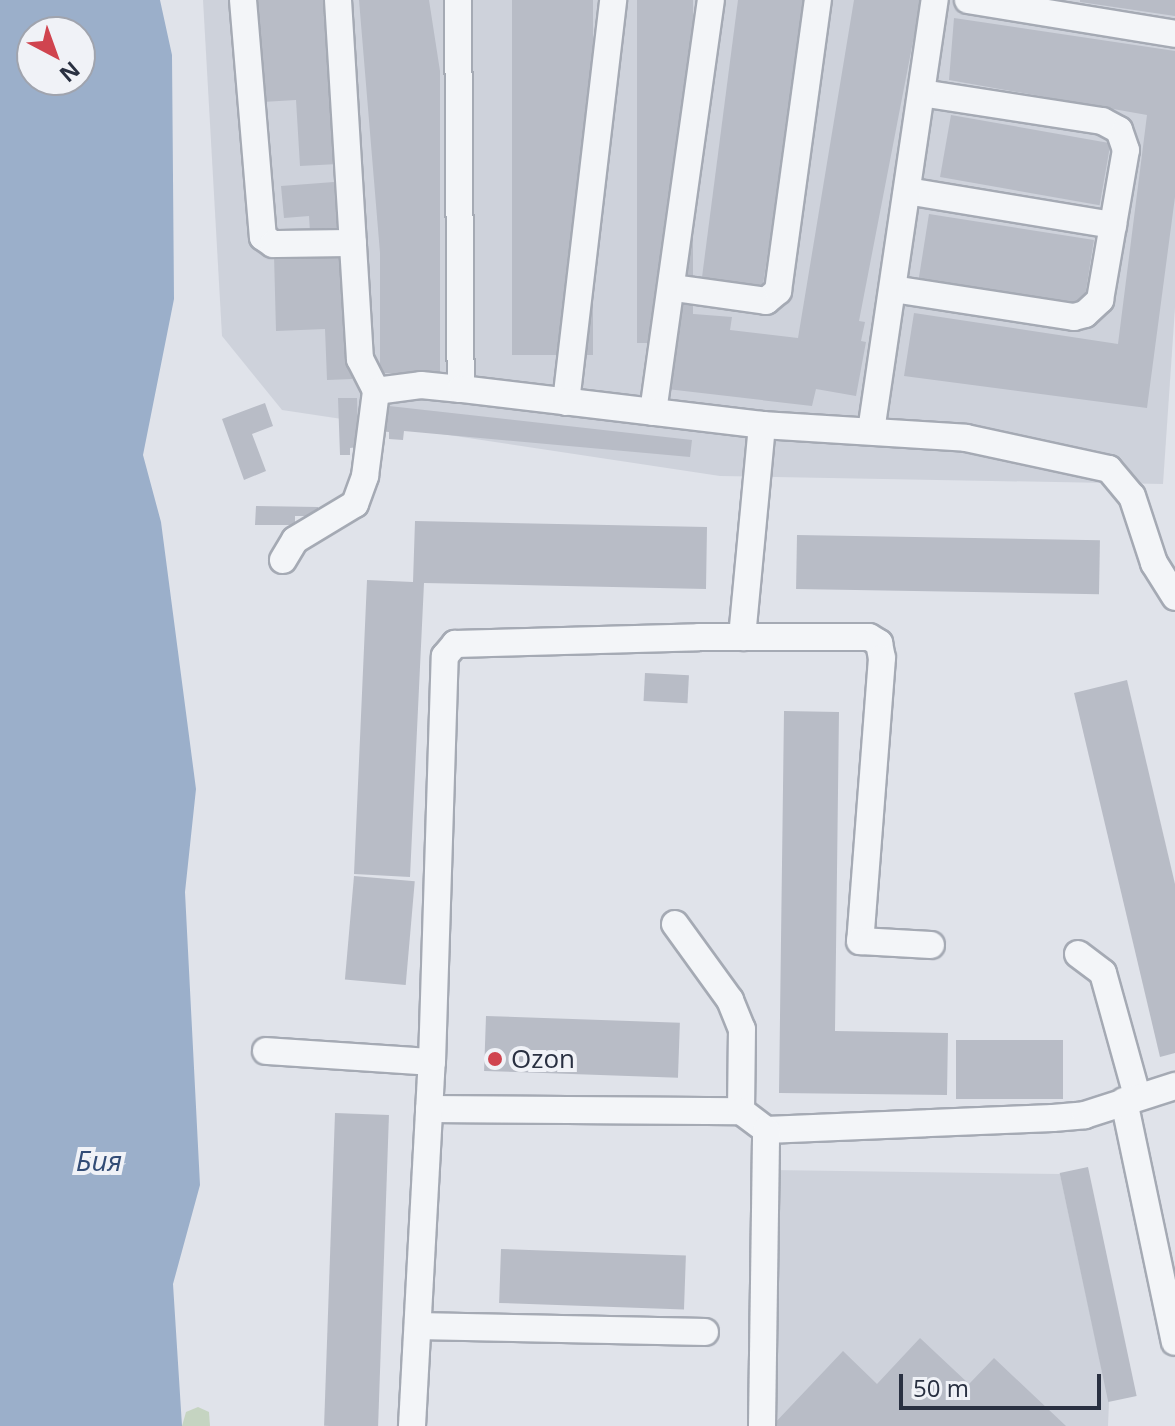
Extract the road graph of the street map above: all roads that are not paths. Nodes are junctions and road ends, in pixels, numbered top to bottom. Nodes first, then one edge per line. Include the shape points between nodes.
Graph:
1 (243, 0) edge
2 (338, 0) edge
3 (458, 0) edge
4 (475, 0) edge
5 (613, 0) edge
6 (711, 0) edge
7 (818, 0) edge
8 (935, 0) edge
9 (968, 0) edge
10 (1175, 34) edge
11 (459, 51) junction
12 (922, 93) junction
13 (907, 191) junction
14 (1113, 225) junction
15 (353, 243) junction
16 (674, 288) junction
17 (893, 289) junction
18 (461, 389) junction
19 (376, 391) junction
20 (566, 402) junction
21 (653, 412) junction
22 (762, 425) junction
23 (871, 431) junction
24 (283, 560) dead end
25 (1175, 597) edge
26 (742, 637) junction
27 (675, 924) dead end
28 (931, 945) dead end
29 (1078, 954) dead end
30 (266, 1051) dead end
31 (432, 1062) junction
32 (1175, 1086) edge
33 (1131, 1099) junction
34 (429, 1109) junction
35 (741, 1111) junction
36 (766, 1130) junction
37 (418, 1326) junction
38 (705, 1332) dead end
39 (1175, 1342) edge
40 (412, 1426) edge
41 (762, 1426) edge

1 - 15 lane via 263,237 273,244
2 - 15 lane
3 - 11 lane
4 - 11 lane
5 - 20 lane
6 - 16 lane
7 - 16 lane via 778,291 766,301
8 - 12 lane
9 - 10 lane
11 - 18 lane
12 - 13 lane
12 - 14 lane via 1112,124 1126,150
13 - 14 lane
13 - 17 lane
14 - 17 lane via 1100,300 1085,314 1074,317
15 - 19 lane via 360,359
16 - 21 lane
17 - 23 lane
18 - 19 lane via 421,385
18 - 20 lane
19 - 24 lane via 365,476 355,504 295,540
20 - 21 lane
21 - 22 lane
22 - 23 lane
22 - 26 lane
23 - 25 lane via 966,438 1109,469 1132,496 1154,563
26 - 28 lane via 869,637 879,643 860,941
26 - 31 lane via 471,640 455,644 445,656
27 - 35 lane via 724,990 742,1029
29 - 33 lane via 1103,973
30 - 31 lane
31 - 34 lane
32 - 33 lane
33 - 36 lane via 1053,1118
33 - 39 lane
34 - 35 lane
34 - 37 lane
35 - 36 lane
36 - 41 lane
37 - 38 lane
37 - 40 lane

